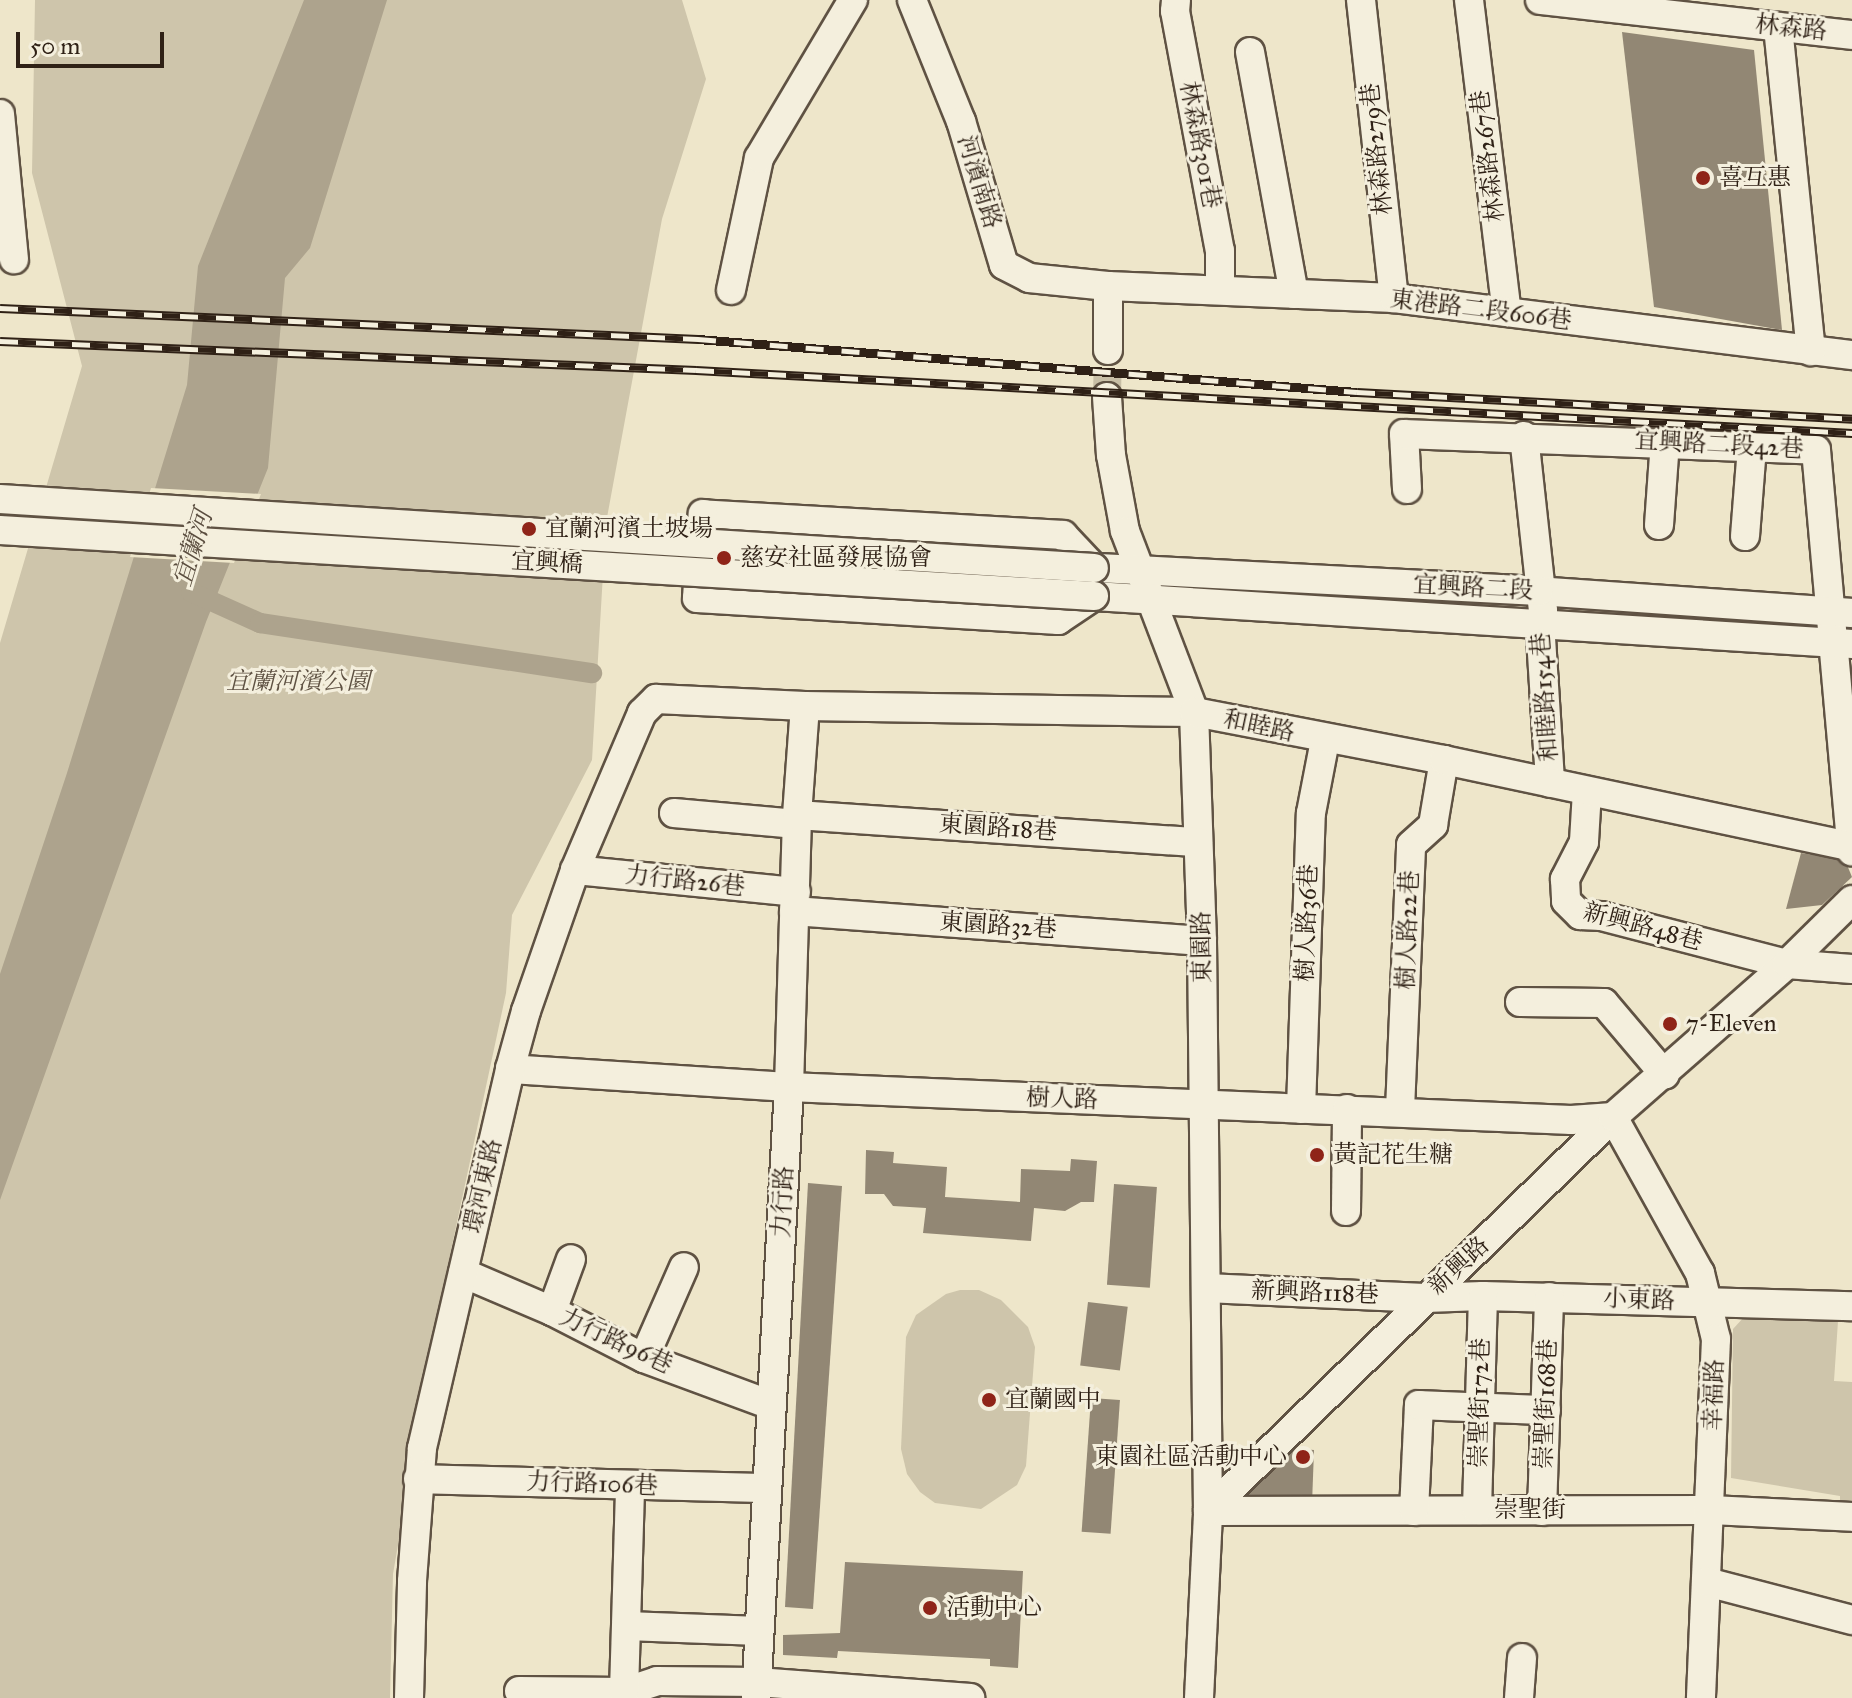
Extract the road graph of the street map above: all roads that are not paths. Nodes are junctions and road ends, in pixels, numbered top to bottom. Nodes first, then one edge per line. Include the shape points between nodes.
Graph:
1 (853, 0) edge
2 (912, 0) edge
3 (1176, 0) edge
4 (1361, 0) edge
5 (1469, 0) edge
6 (1540, 0) edge
7 (1778, 27) junction
8 (1852, 35) edge
9 (1250, 52) dead end
10 (0, 114) edge
11 (14, 259) dead end
12 (1108, 286) junction
13 (731, 290) dead end
14 (1220, 290) junction
15 (1294, 294) junction
16 (1394, 298) junction
17 (1507, 312) junction
18 (1108, 350) tunnel mouth
19 (1811, 351) junction
20 (1852, 355) edge
21 (1107, 397) tunnel mouth
22 (1524, 436) junction
23 (1665, 442) junction
24 (1752, 447) junction
25 (1407, 489) dead end
26 (0, 499) edge
27 (744, 516) junction
28 (1659, 525) dead end
29 (0, 530) edge
30 (1745, 536) dead end
31 (1094, 568) junction
32 (1137, 569) junction
33 (1094, 596) junction
34 (1148, 600) junction
35 (739, 601) junction
36 (1541, 608) junction
37 (1842, 612) edge
38 (1843, 643) edge
39 (656, 699) joint
40 (805, 706) junction
41 (1194, 712) junction
42 (1325, 740) junction
43 (1444, 760) junction
44 (1550, 783) junction
45 (1587, 791) junction
46 (674, 813) dead end
47 (797, 820) junction
48 (1198, 842) junction
49 (1851, 848) edge
50 (575, 870) junction
51 (1852, 900) edge
52 (795, 901) junction
53 (1202, 941) junction
54 (1787, 964) junction
55 (1852, 969) edge
56 (1520, 1002) dead end
57 (510, 1069) junction
58 (1665, 1075) junction
59 (789, 1087) junction
60 (1205, 1105) junction
61 (1301, 1109) junction
62 (1347, 1109) junction
63 (1400, 1110) junction
64 (1613, 1117) junction
65 (1346, 1211) dead end
66 (571, 1259) dead end
67 (684, 1267) dead end
68 (463, 1273) junction
69 (1206, 1288) junction
70 (1483, 1296) junction
71 (1549, 1297) junction
72 (1425, 1298) junction
73 (1708, 1302) junction
74 (1852, 1306) edge
75 (552, 1311) junction
76 (644, 1358) junction
77 (771, 1405) junction
78 (1480, 1407) junction
79 (1546, 1410) junction
80 (418, 1479) junction
81 (630, 1486) junction
82 (767, 1488) junction
83 (1477, 1510) junction
84 (1711, 1510) junction
85 (1208, 1511) junction
86 (1414, 1511) junction
87 (1542, 1511) junction
88 (1852, 1517) edge
89 (1707, 1582) junction
90 (1852, 1620) edge
91 (627, 1626) junction
92 (759, 1631) junction
93 (1522, 1658) dead end
94 (756, 1690) edge
95 (519, 1691) dead end
96 (624, 1692) junction
97 (563, 1695) edge
98 (409, 1698) edge
99 (970, 1698) edge
100 (1199, 1698) edge
101 (1519, 1698) edge
102 (1701, 1698) edge

1 - 13 street via 759,158
2 - 12 street, 河濱南路 via 961,121 1004,265 1029,278
3 - 14 street, 林森路301巷 via 1220,251
4 - 16 street, 林森路279巷
5 - 17 street, 林森路267巷
6 - 7 street, 林森路
7 - 8 street, 林森路
7 - 19 street
9 - 15 street
10 - 11 street
12 - 14 street, 東港路二段606巷
12 - 18 street
14 - 15 street, 東港路二段606巷
15 - 16 street, 東港路二段606巷
16 - 17 street, 東港路二段606巷
17 - 19 street, 東港路二段606巷
19 - 20 street, 東港路二段606巷
21 - 32 street, 東園路 via 1111,455
22 - 23 street, 宜興路二段42巷
22 - 25 street, 宜興路二段42巷 via 1404,434
22 - 36 street, 和睦路154巷
23 - 24 street, 宜興路二段42巷
23 - 28 street
24 - 30 street
24 - 37 street, 宜興路二段42巷 via 1816,450
26 - 31 street, 宜興橋, bridge
27 - 31 street via 1063,535
27 - 35 street
27 - 35 street via 703,514 697,598
29 - 33 street, 宜興橋, bridge
31 - 32 street, 宜興路二段
32 - 34 street, 東園路
32 - 36 street, 宜興路二段
33 - 34 street, 宜興路二段
33 - 35 street via 1058,620
34 - 36 street, 宜興路二段
34 - 41 street, 東園路
36 - 37 street, 宜興路二段
36 - 38 street, 宜興路二段
36 - 44 street, 和睦路154巷
37 - 38 street, 宜興路二段42巷
38 - 49 street, 宜興路二段42巷
39 - 40 street, 和睦路
39 - 50 street, 環河東路 via 642,713
40 - 41 street, 和睦路
40 - 47 street, 力行路
41 - 42 street, 和睦路
41 - 48 street, 東園路
42 - 43 street, 和睦路
42 - 61 street, 樹人路36巷 via 1311,813
43 - 44 street, 和睦路
43 - 63 street, 樹人路22巷 via 1433,825 1411,845
44 - 45 street, 和睦路
45 - 49 street, 和睦路
45 - 54 street, 新興路48巷 via 1584,842 1565,879 1566,901 1580,915
46 - 47 street, 東園路18巷
47 - 48 street, 東園路18巷
47 - 52 street, 力行路
48 - 53 street, 東園路
50 - 52 street, 力行路26巷
50 - 57 street, 環河東路
51 - 54 street, 新興路
52 - 53 street, 東園路32巷
52 - 59 street, 力行路
53 - 60 street, 東園路
54 - 55 street, 新興路48巷
54 - 58 street, 新興路
56 - 58 street via 1604,1003
57 - 59 street, 樹人路
57 - 68 street, 環河東路
58 - 64 street, 新興路
59 - 60 street, 樹人路
59 - 77 street, 力行路
60 - 61 street, 樹人路
60 - 69 street, 東園路
61 - 62 street, 樹人路
62 - 63 street, 樹人路
62 - 65 street
63 - 64 street, 樹人路 via 1571,1120
64 - 72 street, 新興路
64 - 73 street, 幸福路 via 1700,1273
66 - 75 street
67 - 76 street
68 - 75 street, 力行路96巷
68 - 80 street, 環河東路
69 - 72 street, 新興路118巷
69 - 85 street, 東園路
70 - 71 street, 小東路
70 - 72 street, 小東路
70 - 78 street, 崇聖街172巷
71 - 73 street, 小東路
71 - 79 street, 崇聖街168巷
72 - 85 street, 新興路
73 - 74 street, 小東路
73 - 84 street, 幸福路 via 1716,1339
75 - 76 street, 力行路96巷
76 - 77 street, 力行路96巷
77 - 82 street, 力行路
78 - 79 street
78 - 83 street, 崇聖街172巷
78 - 86 street via 1419,1405
79 - 87 street, 崇聖街168巷
80 - 81 street, 力行路106巷
80 - 98 street, 環河東路
81 - 82 street, 力行路106巷
81 - 91 street
82 - 92 street, 力行路
83 - 86 street, 崇聖街
83 - 87 street, 崇聖街
84 - 87 street, 崇聖街
84 - 88 street, 崇聖街
84 - 89 street, 幸福路
85 - 86 street, 崇聖街
85 - 100 street
89 - 90 street
89 - 102 street, 幸福路
91 - 92 street
91 - 96 street
92 - 94 street, 力行路
93 - 101 street
94 - 96 street via 657,1681
94 - 99 street
95 - 97 street
96 - 97 street

